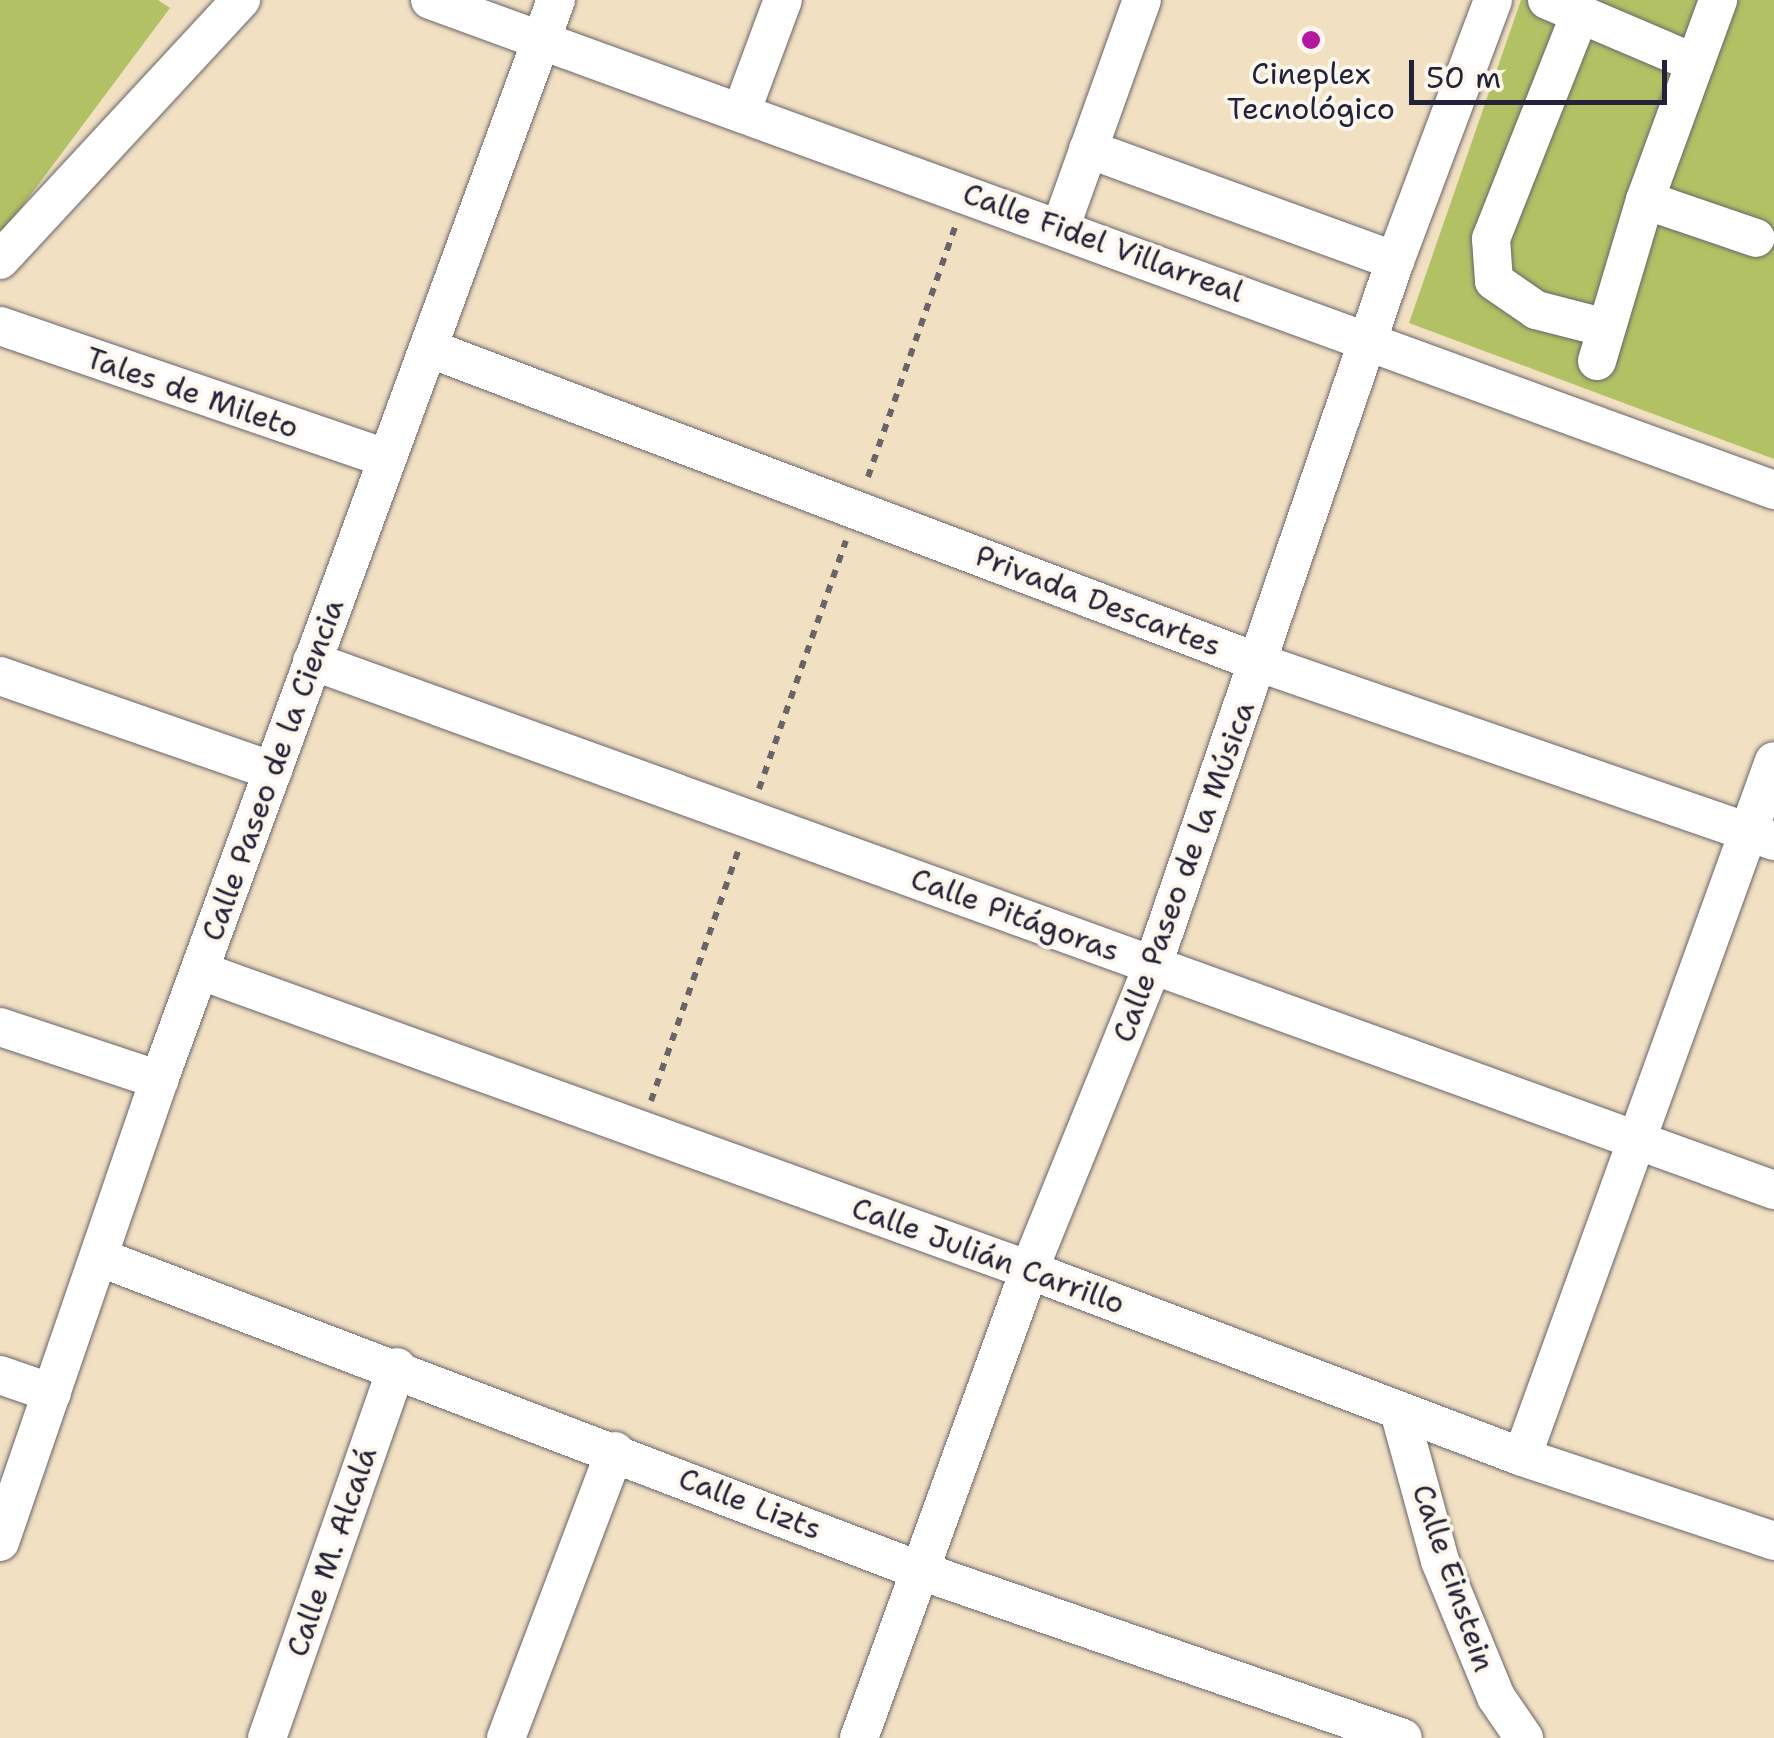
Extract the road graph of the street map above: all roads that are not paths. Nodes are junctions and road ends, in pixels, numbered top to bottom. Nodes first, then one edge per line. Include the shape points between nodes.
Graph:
1 (242, 0) edge
2 (430, 0) edge
3 (556, 0) edge
4 (783, 0) edge
5 (1142, 0) edge
6 (1493, 0) edge
7 (1718, 0) edge
8 (1563, 7) edge
9 (541, 40) junction
10 (1695, 63) junction
11 (742, 110) junction
12 (1088, 149) junction
13 (1646, 200) junction
14 (1062, 226) junction
15 (1756, 238) dead end
16 (0, 260) edge
17 (1395, 261) junction
18 (0, 326) edge
19 (1369, 341) junction
20 (428, 348) junction
21 (386, 458) junction
22 (1774, 490) edge
23 (312, 660) junction
24 (1260, 664) junction
25 (0, 676) edge
26 (1774, 761) edge
27 (273, 771) junction
28 (1762, 836) edge
29 (1154, 965) junction
30 (201, 972) junction
31 (0, 1027) edge
32 (159, 1080) junction
33 (1635, 1138) junction
34 (1774, 1190) edge
35 (101, 1258) junction
36 (1029, 1270) junction
37 (397, 1367) junction
38 (0, 1374) edge
39 (52, 1393) junction
40 (1399, 1411) junction
41 (615, 1451) junction
42 (1522, 1458) junction
43 (1774, 1540) edge
44 (0, 1542) edge
45 (918, 1570) junction
46 (266, 1738) edge
47 (506, 1738) edge
48 (859, 1738) edge
49 (1403, 1738) edge
50 (1524, 1738) edge

1 - 16 street
2 - 9 street, Calle Fidel Villarreal
3 - 9 street, Calle Paseo de la Ciencia
4 - 11 street
5 - 12 street
6 - 17 street, Calle Paseo de la Música
7 - 10 street
8 - 10 street
8 - 13 street via 1491,240 1494,281 1602,344
9 - 11 street, Calle Fidel Villarreal
9 - 20 street, Calle Paseo de la Ciencia
10 - 13 street
11 - 14 street, Calle Fidel Villarreal
12 - 14 street
12 - 17 street
13 - 15 street
14 - 19 street, Calle Fidel Villarreal
17 - 19 street, Calle Paseo de la Música
18 - 21 street, Tales de Mileto
19 - 22 street, Calle Fidel Villarreal
19 - 24 street, Calle Paseo de la Música
20 - 21 street, Calle Paseo de la Ciencia
20 - 24 street, Privada Descartes
21 - 23 street, Calle Paseo de la Ciencia
23 - 27 street, Calle Paseo de la Ciencia
23 - 29 street, Calle Pitágoras
24 - 28 street, Privada Descartes
24 - 29 street, Calle Paseo de la Música
25 - 27 street
26 - 28 street
27 - 30 street, Calle Paseo de la Ciencia
28 - 33 street
29 - 33 street, Calle Pitágoras
29 - 36 street, Calle Paseo de la Música
30 - 32 street, Calle Paseo de la Ciencia
30 - 36 street, Calle Julián Carrillo
31 - 32 street
32 - 35 street, Calle Paseo de la Ciencia
33 - 34 street, Calle Pitágoras
33 - 42 street
35 - 37 street, Calle Lizts
35 - 39 street, Calle Paseo de la Ciencia
36 - 40 street, Calle Julián Carrillo
36 - 45 street, Calle Paseo de la Música
37 - 41 street, Calle Lizts
37 - 46 street, Calle M. Alcalá
38 - 39 street
39 - 44 street, Calle Paseo de la Ciencia
40 - 42 street, Calle Julián Carrillo
40 - 50 street, Calle Einstein via 1440,1561 1496,1697
41 - 45 street, Calle Lizts
41 - 47 street
42 - 43 street, Calle Julián Carrillo
45 - 48 street, Calle Paseo de la Música
45 - 49 street, Calle Lizts

